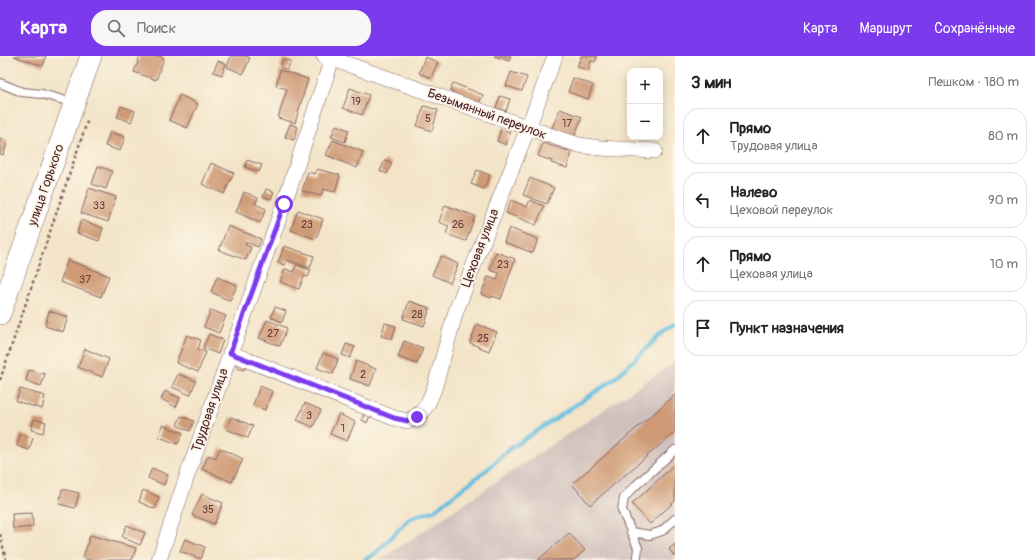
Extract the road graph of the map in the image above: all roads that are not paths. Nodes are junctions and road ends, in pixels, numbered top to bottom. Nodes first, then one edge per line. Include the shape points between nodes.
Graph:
1 (91, 56) edge
2 (555, 56) edge
3 (330, 57) edge
4 (0, 83) edge
5 (82, 110) junction
6 (528, 128) junction
7 (655, 151) dead end
8 (0, 314) edge
9 (230, 353) junction
10 (675, 450) edge
11 (675, 519) edge
12 (631, 532) junction
13 (636, 559) edge
14 (159, 560) edge

1 - 5 main road, улица Горького
2 - 6 street, Цеховая улица
3 - 6 street, Безымянный переулок
3 - 9 street, Трудовая улица via 284,204
4 - 5 lane via 22,92 42,94
5 - 8 main road, улица Горького
6 - 7 street, Безымянный переулок via 579,145
6 - 9 street, Цеховая улица via 456,311 434,388 428,403 417,417 408,421 394,418
9 - 14 street, Трудовая улица
10 - 12 lane via 624,498 622,510
11 - 12 lane via 662,531 650,535
12 - 13 lane via 638,548

